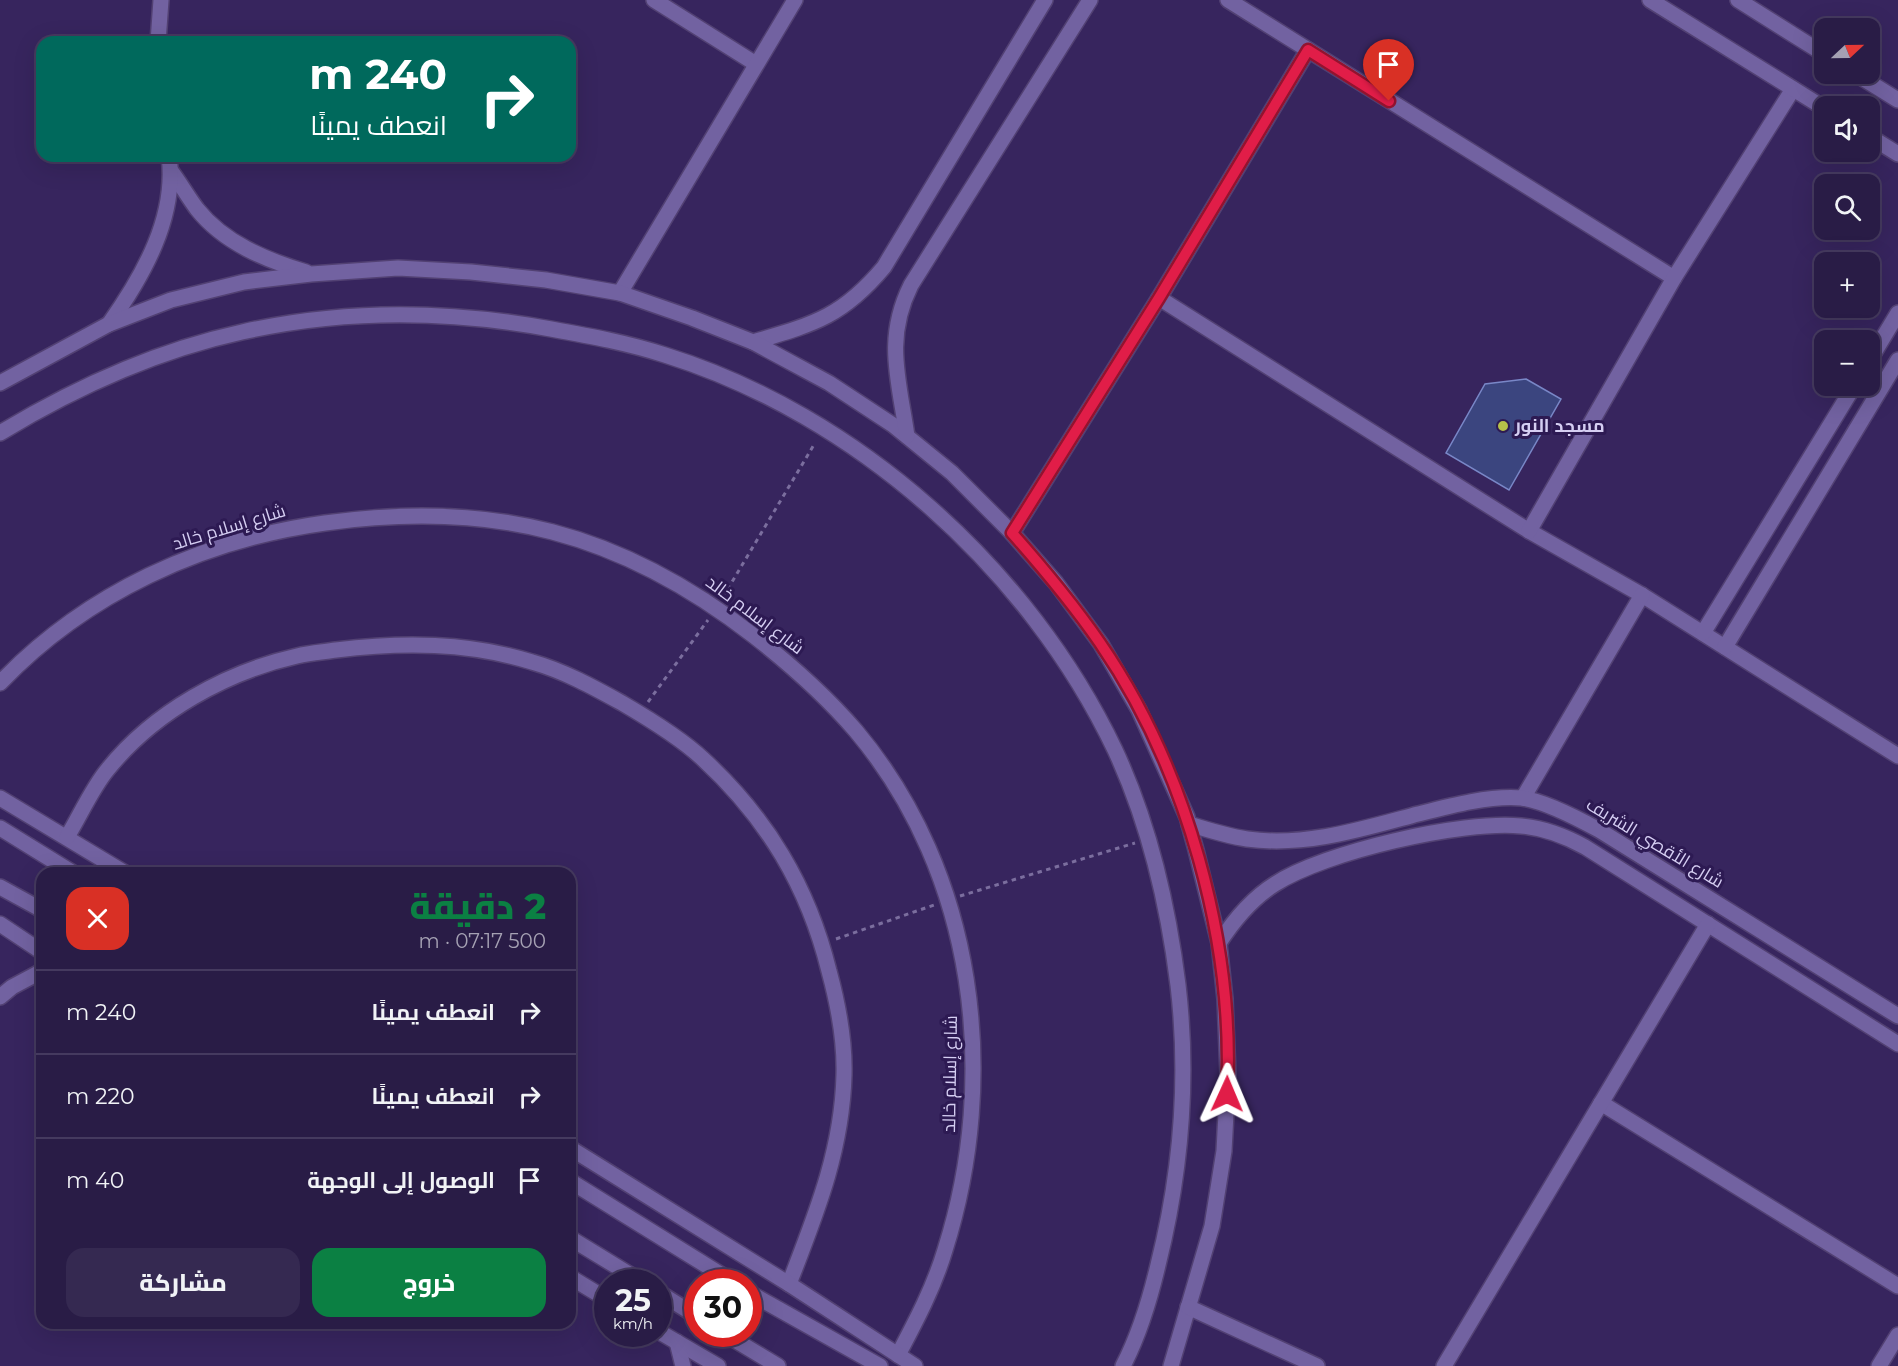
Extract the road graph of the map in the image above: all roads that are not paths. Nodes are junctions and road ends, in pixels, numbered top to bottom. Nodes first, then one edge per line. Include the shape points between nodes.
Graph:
1 (161, 0) edge
2 (654, 0) edge
3 (795, 0) edge
4 (1045, 0) edge
5 (1090, 0) edge
6 (1228, 0) edge
7 (1650, 0) edge
8 (1738, 0) edge
9 (158, 36) edge
10 (1814, 48) edge
11 (1308, 50) junction
12 (756, 64) junction
13 (1873, 84) edge
14 (1793, 89) junction
15 (1898, 99) edge
16 (1814, 102) edge
17 (1880, 143) edge
18 (1898, 154) edge
19 (170, 163) edge
20 (310, 274) junction
21 (1674, 278) junction
22 (620, 292) junction
23 (1159, 298) junction
24 (1898, 313) edge
25 (109, 324) junction
26 (753, 342) junction
27 (1880, 342) edge
28 (1898, 360) edge
29 (0, 383) edge
30 (1848, 396) edge
31 (0, 433) edge
32 (907, 436) junction
33 (1529, 531) junction
34 (1012, 533) junction
35 (1642, 595) junction
36 (1703, 633) junction
37 (1725, 647) junction
38 (0, 683) edge
39 (1898, 755) edge
40 (0, 798) edge
41 (1523, 798) junction
42 (1189, 824) junction
43 (0, 828) edge
44 (67, 837) junction
45 (63, 867) edge
46 (115, 867) edge
47 (0, 886) edge
48 (36, 907) edge
49 (0, 924) edge
50 (1708, 924) junction
51 (1219, 943) junction
52 (36, 947) edge
53 (36, 974) edge
54 (0, 997) edge
55 (1898, 1016) edge
56 (1898, 1044) edge
57 (1601, 1103) junction
58 (576, 1152) edge
59 (576, 1185) edge
60 (576, 1242) edge
61 (621, 1269) edge
62 (712, 1269) edge
63 (576, 1281) edge
64 (789, 1284) junction
65 (1898, 1286) edge
66 (594, 1292) edge
67 (762, 1300) edge
68 (1188, 1307) junction
69 (1898, 1335) edge
70 (672, 1339) edge
71 (677, 1342) junction
72 (747, 1347) edge
73 (898, 1355) junction
74 (683, 1366) edge
75 (718, 1366) edge
76 (778, 1366) edge
77 (880, 1366) edge
78 (915, 1366) edge
79 (1123, 1366) edge
80 (1171, 1366) edge
81 (1317, 1366) edge
82 (1444, 1366) edge
83 (1879, 1366) edge

1 - 9 street
2 - 12 street
3 - 12 street
4 - 26 street via 884,267 843,308 817,322
5 - 32 street via 902,303 895,342
6 - 11 street
7 - 14 street
8 - 10 street
11 - 21 street
11 - 23 street
12 - 22 street
13 - 15 street
14 - 16 street
14 - 21 street
17 - 18 street
19 - 20 street via 198,211 231,240 269,261
19 - 25 street via 164,216 151,254
20 - 22 street via 409,268 546,280
20 - 25 street via 244,282 171,300
21 - 33 street
22 - 26 street
23 - 33 street
23 - 34 street
24 - 27 street
25 - 29 street
26 - 32 street via 829,383
28 - 37 street
30 - 36 street
31 - 79 street via 89,383 189,345 294,322 347,316 454,315 507,321 667,355 788,408 898,480 948,523 1036,621 1079,683 1116,753 1149,838 1174,952 1184,1088 1179,1157 1168,1225 1152,1291
32 - 34 street via 952,473
33 - 35 street
34 - 42 street via 1056,583 1101,644 1139,710
35 - 36 street
35 - 41 street
36 - 37 street
37 - 39 street
38 - 73 street, شارع إسلام خالد via 50,637 87,610 167,566 253,536 382,516 460,516 548,531 649,568 717,607 814,686 857,733 895,784 925,840 949,900 962,949 974,1051 968,1153 944,1252 926,1300
40 - 44 street
41 - 42 street, شارع الأقصي الشريف via 1453,805 1307,840 1247,839
41 - 55 street, شارع الأقصي الشريف via 1599,830
42 - 51 street
43 - 45 street
44 - 46 street
44 - 64 street via 107,770 147,730 193,697 234,677 298,656 414,644 474,648 532,662 588,684 640,714 702,757 753,811 795,874 823,944 839,1007 844,1073 838,1138 821,1200
47 - 48 street
49 - 52 street
50 - 51 street via 1572,840 1540,829 1501,825 1400,840 1299,871 1253,901
50 - 56 street
50 - 57 street
51 - 68 street via 1228,1075 1224,1151 1212,1226
53 - 54 street
57 - 65 street
57 - 82 street
58 - 64 street
59 - 62 street
60 - 61 street
63 - 66 street
64 - 73 street
67 - 77 street
68 - 80 street
68 - 81 street
69 - 83 street
70 - 71 street
71 - 74 street
71 - 75 street
72 - 76 street
73 - 78 street

